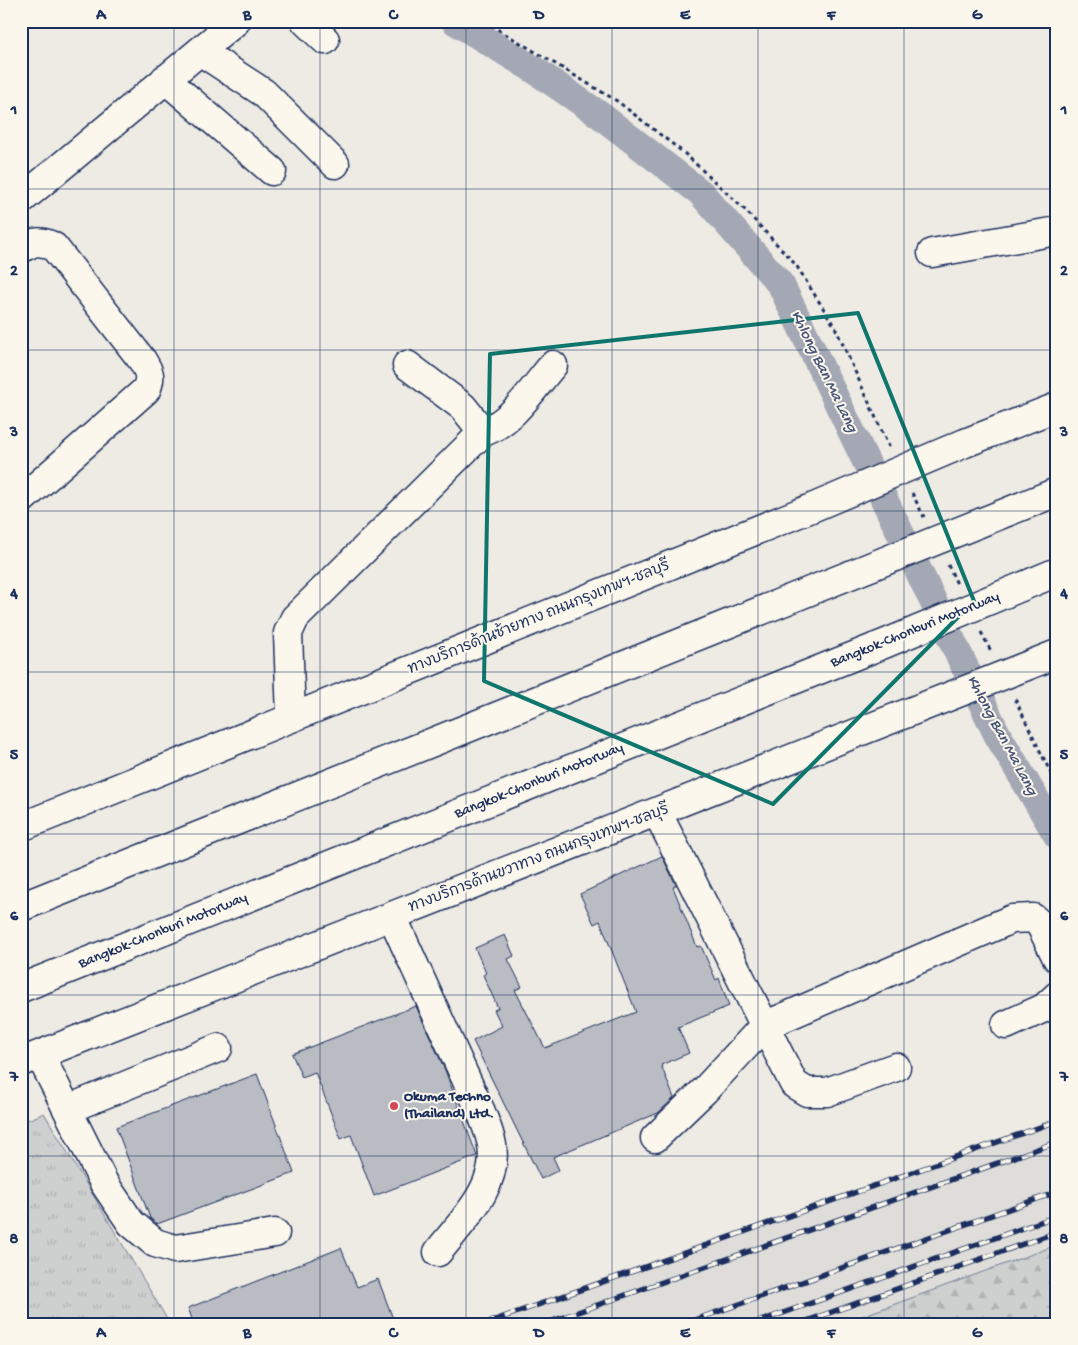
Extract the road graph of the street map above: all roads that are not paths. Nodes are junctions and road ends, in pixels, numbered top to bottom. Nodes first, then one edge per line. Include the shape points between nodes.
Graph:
1 (236, 21) edge
2 (305, 21) edge
3 (325, 40) dead end
4 (200, 51) junction
5 (166, 79) junction
6 (335, 164) dead end
7 (272, 171) dead end
8 (21, 200) edge
9 (1057, 231) edge
10 (21, 249) edge
11 (932, 253) dead end
12 (553, 364) dead end
13 (407, 365) dead end
14 (1057, 407) edge
15 (483, 432) junction
16 (1057, 492) edge
17 (21, 500) edge
18 (1045, 577) edge
19 (1057, 654) edge
20 (291, 718) junction
21 (657, 812) junction
22 (21, 827) edge
23 (21, 907) edge
24 (392, 916) junction
25 (1057, 958) edge
26 (21, 988) edge
27 (1057, 996) edge
28 (1006, 1025) dead end
29 (764, 1026) junction
30 (218, 1048) dead end
31 (30, 1058) edge
32 (896, 1066) dead end
33 (68, 1109) junction
34 (655, 1138) dead end
35 (275, 1233) dead end
36 (438, 1252) dead end

1 - 4 main road
2 - 3 main road
4 - 5 main road
4 - 6 main road via 264,93
5 - 7 main road
5 - 8 main road
9 - 11 main road
10 - 17 main road via 35,242 46,242 54,247 142,360 149,371 150,381 146,390
12 - 15 main road via 504,421
13 - 15 main road via 463,406
14 - 20 main road, ทางบริการด้านซ้ายทาง ถนนกรุงเทพฯ-ชลบุรี
15 - 20 main road via 296,618 288,633
16 - 23 main road
18 - 26 main road, Bangkok-Chonburi Motorway
19 - 21 main road, ทางบริการด้านขวาทาง ถนนกรุงเทพฯ-ชลบุรี
20 - 22 main road, ทางบริการด้านซ้ายทาง ถนนกรุงเทพฯ-ชลบุรี
21 - 24 main road, ทางบริการด้านขวาทาง ถนนกรุงเทพฯ-ชลบุรี
21 - 29 main road
24 - 31 main road, ทางบริการด้านขวาทาง ถนนกรุงเทพฯ-ชลบุรี
24 - 36 main road via 481,1112 492,1145 492,1172 481,1196
25 - 29 main road via 1040,924 1033,918 1012,919
27 - 28 main road via 1044,1008
29 - 32 main road via 794,1084 807,1092 827,1092
29 - 34 main road
30 - 33 main road
31 - 33 main road
33 - 35 main road via 104,1183 131,1223 155,1243 175,1249

